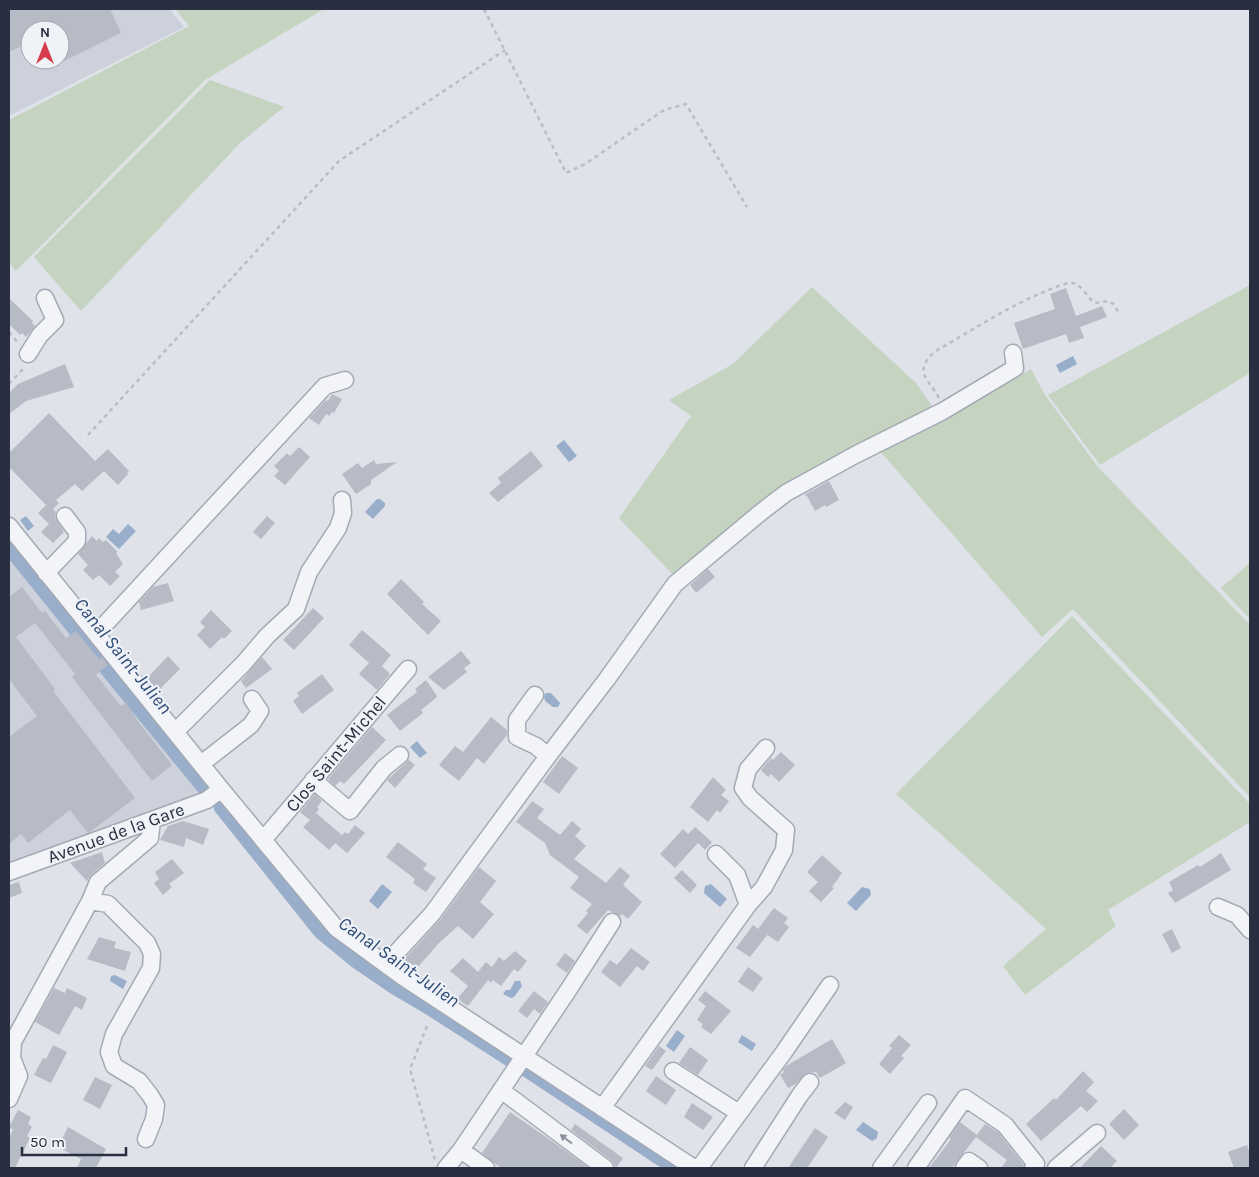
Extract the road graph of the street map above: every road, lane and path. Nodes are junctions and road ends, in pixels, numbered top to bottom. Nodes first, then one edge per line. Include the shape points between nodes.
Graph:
1 (484, 9) edge
2 (504, 50) junction
3 (748, 207) dead end
4 (45, 298) dead end
5 (1119, 315) dead end
6 (1013, 353) dead end
7 (28, 354) dead end
8 (345, 380) dead end
9 (942, 412) junction
10 (88, 435) dead end
11 (342, 500) dead end
12 (65, 516) dead end
13 (9, 526) edge
14 (46, 573) junction
15 (96, 634) junction
16 (408, 669) dead end
17 (535, 695) dead end
18 (252, 699) dead end
19 (175, 732) junction
20 (766, 748) dead end
21 (400, 755) dead end
22 (548, 756) junction
23 (201, 764) junction
24 (313, 780) junction
25 (221, 789) junction
26 (152, 820) junction
27 (263, 840) junction
28 (716, 854) dead end
29 (9, 872) edge
30 (90, 901) junction
31 (748, 905) junction
32 (1218, 907) dead end
33 (612, 922) dead end
34 (1250, 930) edge
35 (386, 964) junction
36 (830, 985) dead end
37 (427, 1026) dead end
38 (519, 1062) junction
39 (673, 1071) dead end
40 (810, 1082) dead end
41 (501, 1090) junction
42 (9, 1099) edge
43 (928, 1103) dead end
44 (602, 1108) junction
45 (739, 1113) junction
46 (1097, 1133) dead end
47 (146, 1139) dead end
48 (461, 1150) junction
49 (1036, 1167) edge
50 (437, 1168) edge
51 (446, 1168) edge
52 (486, 1168) edge
53 (605, 1168) edge
54 (694, 1168) edge
55 (699, 1168) edge
56 (753, 1168) edge
57 (881, 1168) edge
58 (917, 1168) edge
59 (964, 1168) edge
60 (979, 1168) edge
61 (1056, 1168) edge

1 - 2 path
2 - 3 path via 566,173 585,164 664,110 686,104
2 - 10 path via 339,161
4 - 7 street via 55,320
5 - 9 path via 1109,300 1095,303 1073,283 1018,304 934,352 926,360 925,377 941,402
6 - 9 street via 1015,368
8 - 15 street via 325,386
9 - 22 street via 786,493 675,584
11 - 19 street via 344,513 338,528 309,572 296,609
12 - 14 street via 78,532 78,540
13 - 14 street
14 - 15 street
15 - 19 street
16 - 24 street, Clos Saint-Michel
17 - 22 street via 517,720 517,737
18 - 23 street via 260,711 251,725
19 - 23 street
20 - 31 street via 748,769 743,788 786,830 784,850 764,887
21 - 24 street via 384,768 350,811
22 - 35 street via 432,914
23 - 25 street
24 - 27 street, Clos Saint-Michel
25 - 26 street, Avenue de la Gare via 207,800
25 - 27 street
26 - 29 street, Avenue de la Gare
26 - 30 street via 150,838 98,882
27 - 35 street via 336,928
28 - 31 street via 738,875
30 - 42 street via 13,1042 12,1058 19,1076
30 - 47 street via 108,904 147,943 152,954 151,968 114,1034 108,1052 114,1066 139,1081 156,1106
31 - 44 street
32 - 34 street via 1237,915
33 - 38 street
35 - 38 street
36 - 45 street
37 - 50 path via 410,1069
38 - 41 street
38 - 44 street
39 - 45 street
40 - 56 street
41 - 48 street
53 -> 41 street
43 - 57 street
44 - 54 street
45 - 55 street
46 - 61 street
48 - 51 street
48 - 52 street
49 - 58 street via 1005,1125 965,1098
59 - 60 street via 969,1161

